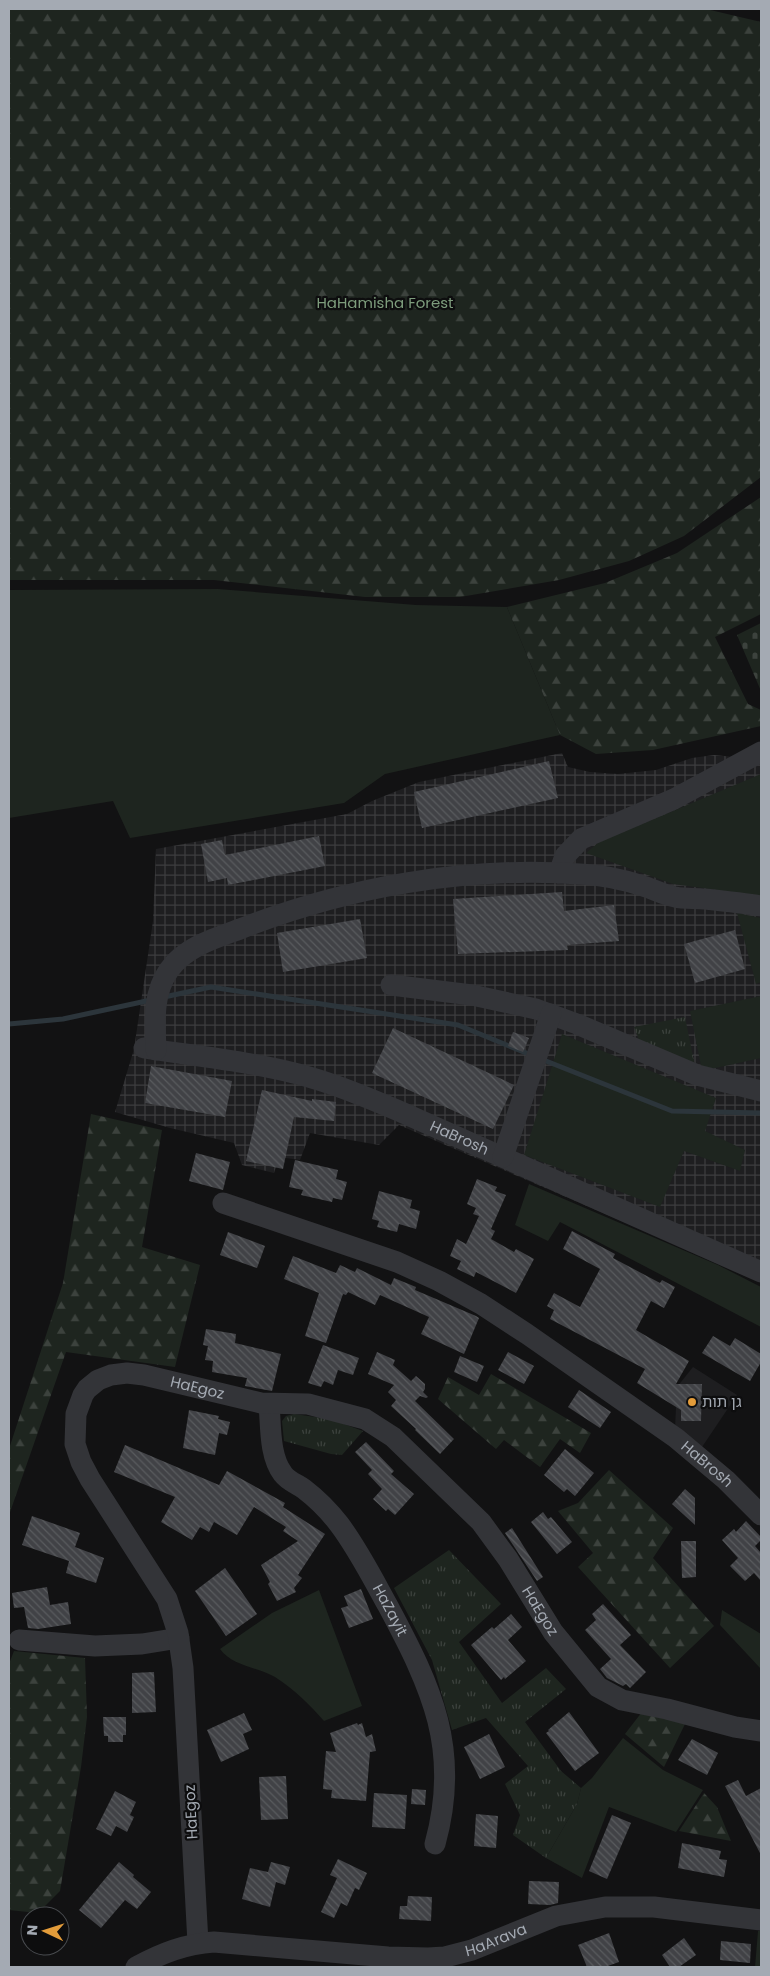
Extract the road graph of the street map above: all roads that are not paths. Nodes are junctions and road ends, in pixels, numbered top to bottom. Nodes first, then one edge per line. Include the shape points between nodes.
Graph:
1 (761, 752) edge
2 (559, 873) junction
3 (761, 906) edge
4 (391, 985) dead end
5 (551, 1014) junction
6 (761, 1091) edge
7 (502, 1157) junction
8 (223, 1203) dead end
9 (761, 1272) edge
10 (269, 1404) junction
11 (761, 1515) edge
12 (180, 1638) junction
13 (19, 1640) dead end
14 (761, 1731) edge
15 (435, 1844) dead end
16 (761, 1920) edge
17 (198, 1943) junction
18 (136, 1967) edge

1 - 2 street via 674,799 582,840 567,853
2 - 3 street via 618,879 675,897
2 - 7 street, HaBrosh via 495,874 406,884 354,894 264,920 194,948 169,970 159,990 150,1049 267,1067 326,1082
4 - 5 street via 486,998
5 - 6 street via 697,1075
5 - 7 street
7 - 9 street, HaBrosh
8 - 11 street, HaBrosh via 397,1262 481,1304 680,1442 726,1480
10 - 12 street, HaEgoz via 127,1373 98,1380 87,1389 80,1403 74,1435 81,1462 167,1599
10 - 14 street, HaEgoz via 308,1404 349,1414 373,1423 393,1437 481,1522 553,1632 581,1669 605,1693 626,1701
10 - 15 street, HaZayit via 279,1469 323,1506 350,1540 402,1632 430,1695 440,1730 445,1770 443,1806
12 - 13 street via 95,1646
12 - 17 street, HaEgoz
16 - 17 street, HaArava via 654,1907 605,1907 556,1916 472,1950 428,1958
17 - 18 street, HaArava via 160,1954

